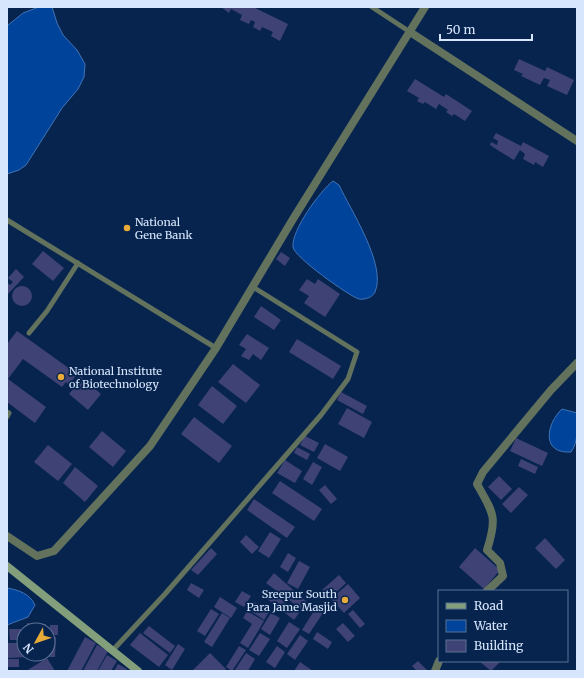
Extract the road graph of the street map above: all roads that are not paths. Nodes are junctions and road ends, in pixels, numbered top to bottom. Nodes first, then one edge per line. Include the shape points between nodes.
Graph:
1 (372, 7) edge
2 (425, 7) edge
3 (410, 32) junction
4 (577, 141) edge
5 (7, 220) edge
6 (78, 263) junction
7 (253, 287) junction
8 (30, 333) dead end
9 (216, 348) junction
10 (577, 363) edge
11 (7, 412) edge
12 (7, 417) edge
13 (7, 536) edge
14 (7, 566) edge
15 (488, 590) edge
16 (113, 650) junction
17 (138, 671) edge

1 - 3 lane
2 - 3 street
3 - 4 street
3 - 7 street
5 - 6 lane
6 - 8 lane via 47,312
6 - 9 lane
7 - 9 street
7 - 16 lane via 357,352 348,379 321,415
9 - 13 street via 150,446 54,551 37,556
10 - 15 street via 551,390 483,472 477,484 493,512 493,530 487,550 500,563 503,576
11 - 12 lane
14 - 16 street
16 - 17 street

